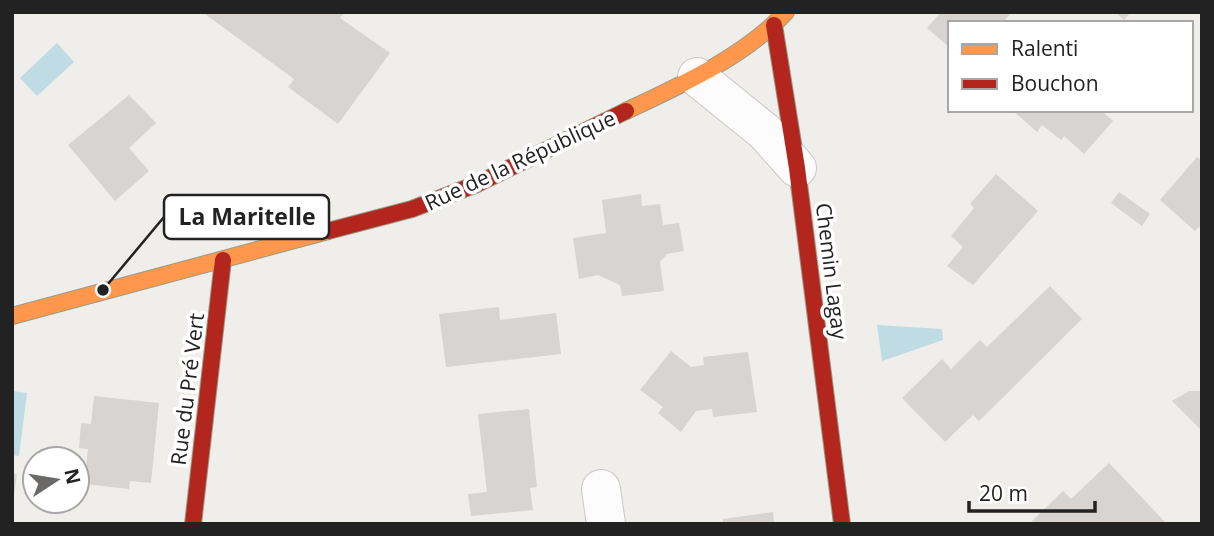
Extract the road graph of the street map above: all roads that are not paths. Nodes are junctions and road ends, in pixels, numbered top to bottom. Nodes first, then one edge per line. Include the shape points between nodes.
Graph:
1 (786, 12) edge
2 (774, 25) junction
3 (697, 77) junction
4 (797, 168) junction
5 (223, 260) junction
6 (12, 316) edge
7 (192, 524) edge
8 (842, 524) edge

1 - 2 street, Rue de la République
2 - 3 street, Rue de la République
2 - 4 street, Chemin Lagay
3 - 4 street via 765,132
3 - 5 street, Rue de la République via 451,194 412,209
4 - 8 street, Chemin Lagay
5 - 6 street, Rue de la République
5 - 7 street, Rue du Pré Vert

